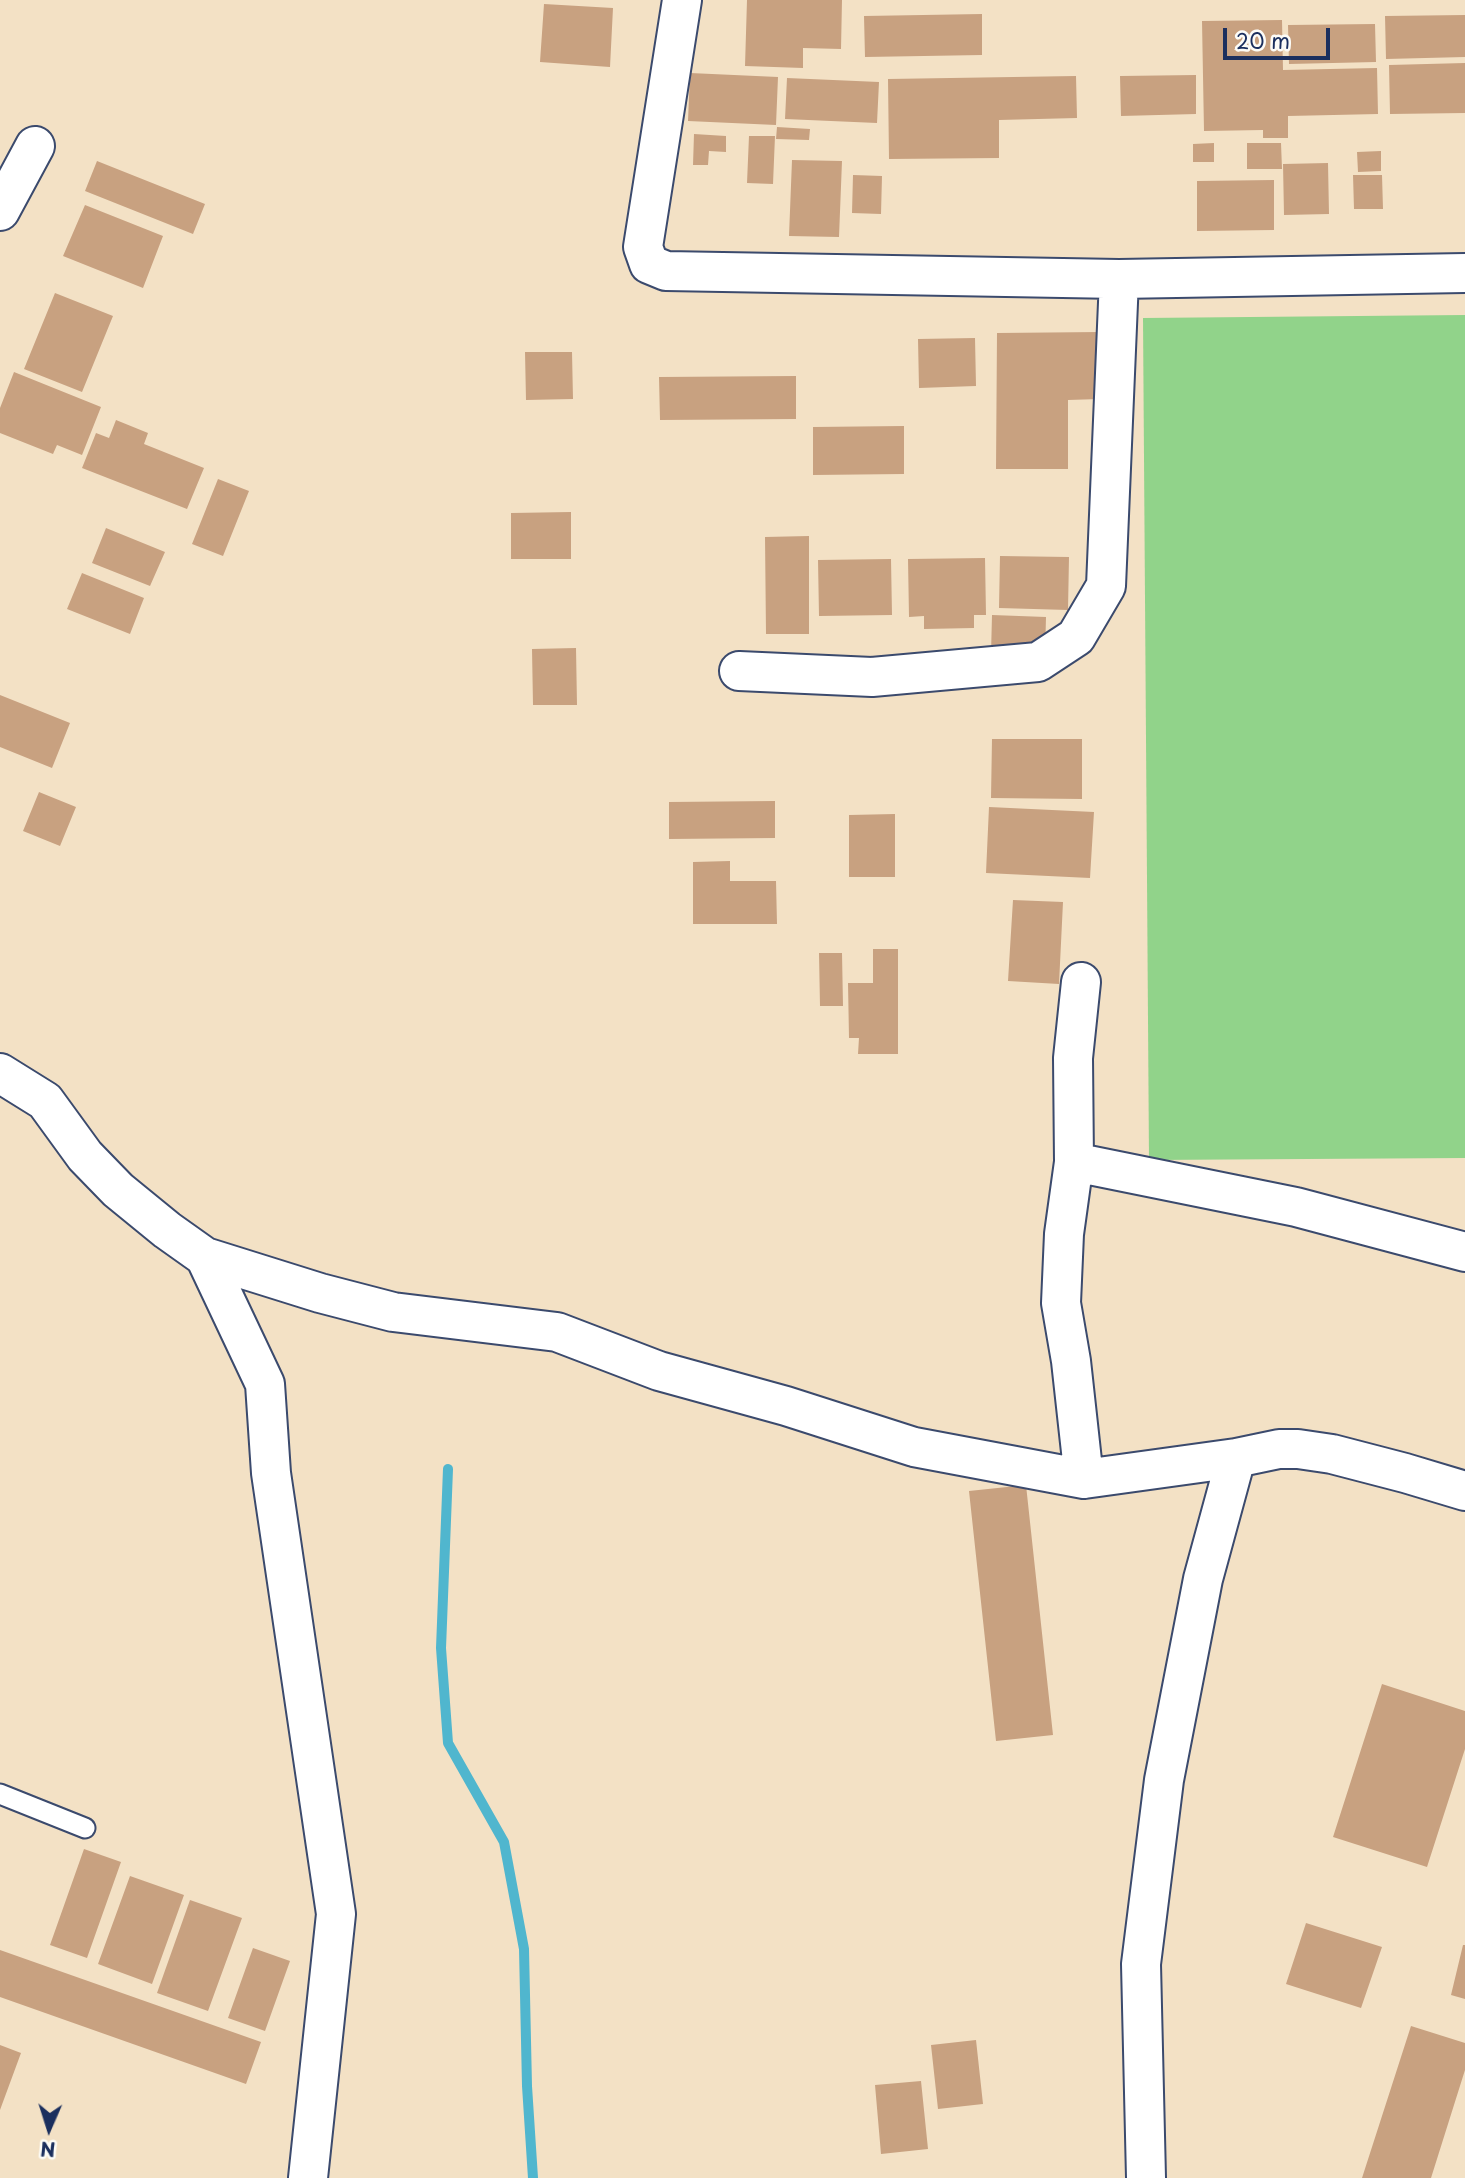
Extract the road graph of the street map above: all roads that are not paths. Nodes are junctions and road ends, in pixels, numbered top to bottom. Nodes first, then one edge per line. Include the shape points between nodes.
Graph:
1 (682, 0) edge
2 (35, 146) dead end
3 (0, 211) edge
4 (1465, 273) edge
5 (1119, 279) junction
6 (739, 671) dead end
7 (1081, 982) dead end
8 (0, 1073) edge
9 (1073, 1162) junction
10 (1465, 1252) edge
11 (205, 1257) junction
12 (1236, 1458) junction
13 (1084, 1479) junction
14 (1465, 1491) edge
15 (0, 1794) edge
16 (85, 1828) dead end
17 (308, 2178) edge
18 (1146, 2178) edge

1 - 5 street via 643,247 649,264 666,271
2 - 3 street
4 - 5 street
5 - 6 street via 1106,586 1076,637 1038,662 872,677
7 - 9 street via 1073,1058
8 - 11 street via 45,1101 85,1156 118,1190
9 - 10 street via 1296,1207
9 - 13 street via 1061,1303
11 - 13 street via 393,1312 557,1332 659,1371 914,1447
11 - 17 street via 265,1384 271,1473 336,1914
12 - 13 street
12 - 14 street via 1298,1449 1357,1460
12 - 18 street via 1203,1579 1164,1780 1141,1964
15 - 16 lane

